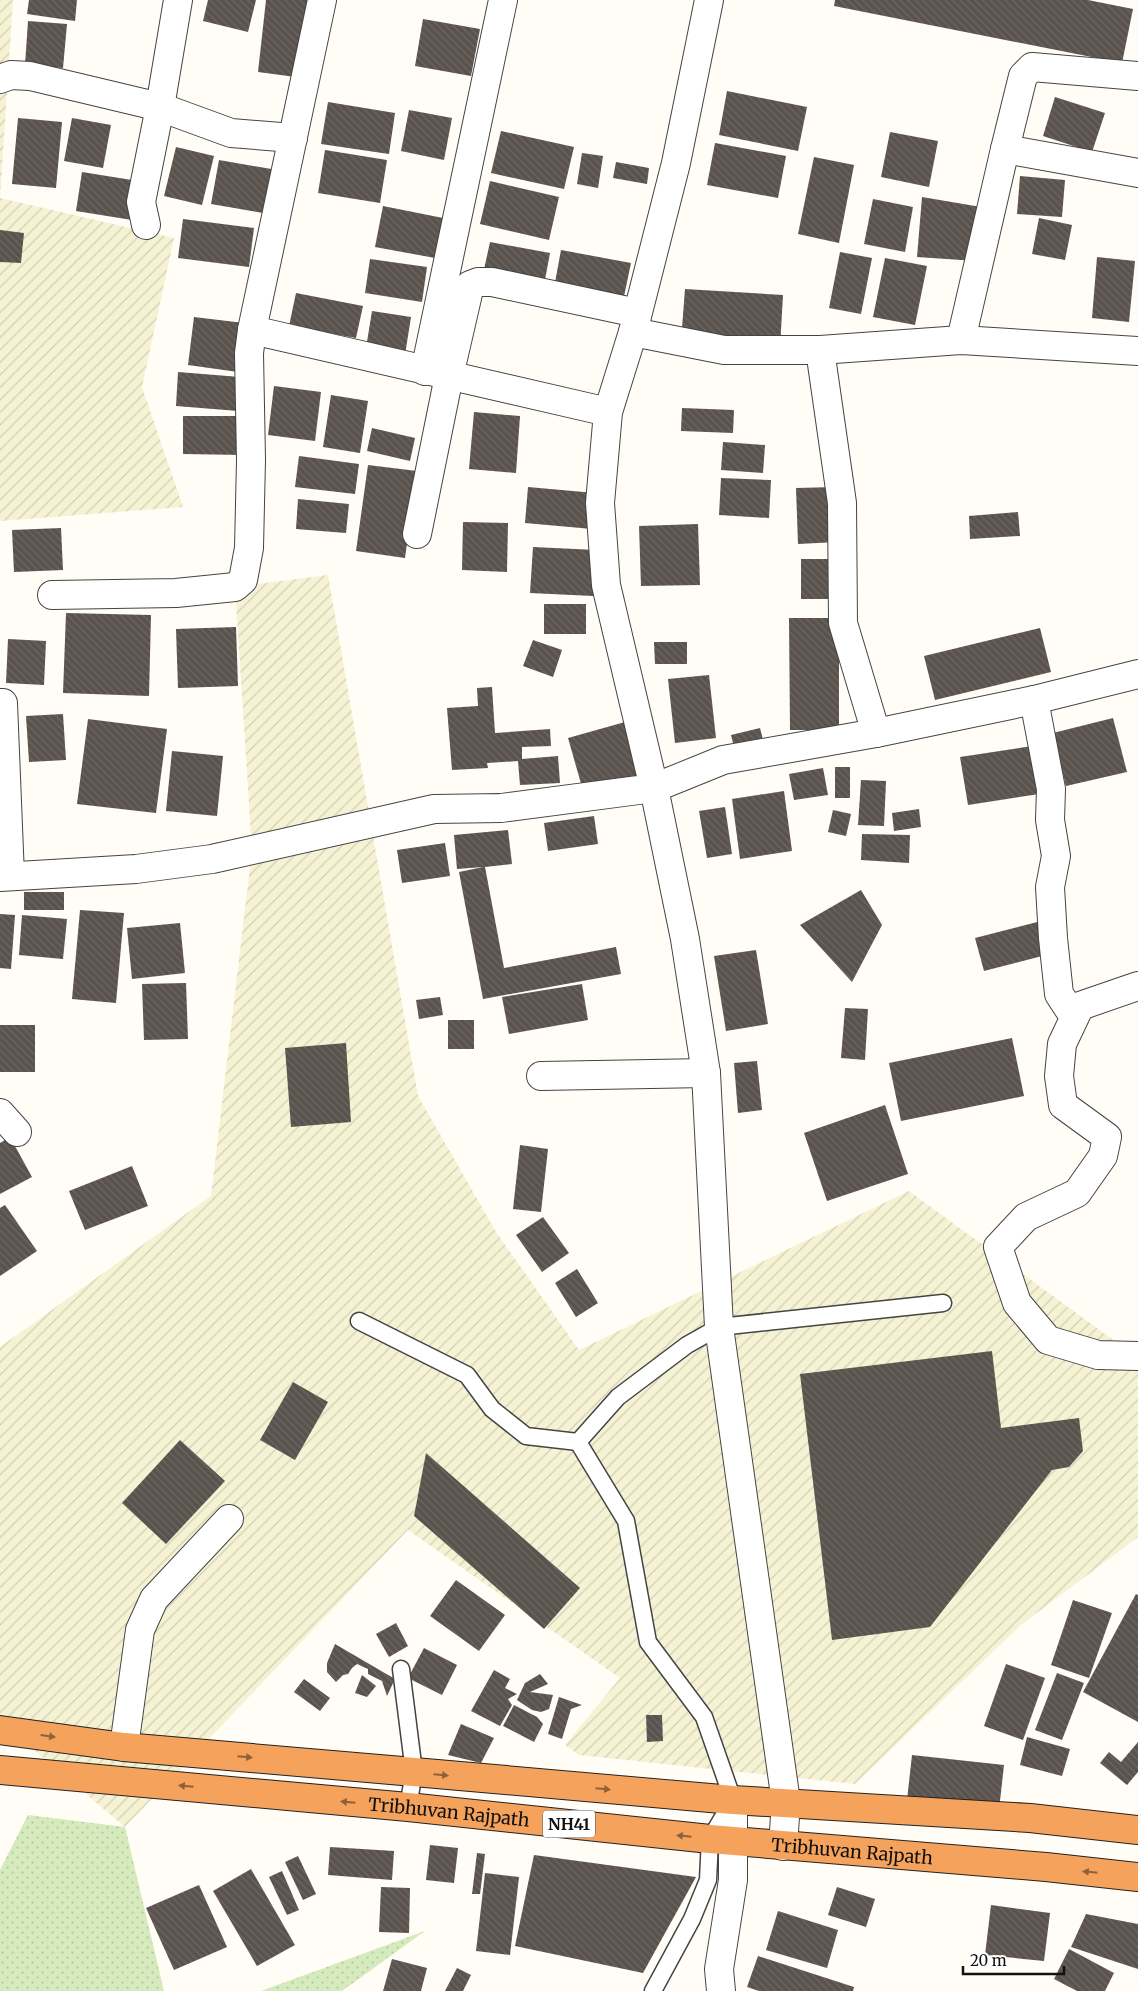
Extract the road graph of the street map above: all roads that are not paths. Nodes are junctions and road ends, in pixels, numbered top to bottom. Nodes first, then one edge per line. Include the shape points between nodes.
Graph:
1 (178, 0) edge
2 (322, 0) edge
3 (503, 0) edge
4 (709, 0) edge
5 (1138, 76) edge
6 (0, 78) edge
7 (160, 107) junction
8 (293, 138) junction
9 (1005, 148) junction
10 (1138, 173) edge
11 (146, 225) dead end
12 (635, 323) junction
13 (252, 330) junction
14 (961, 340) junction
15 (820, 350) junction
16 (1138, 351) edge
17 (437, 373) junction
18 (608, 412) junction
19 (417, 534) dead end
20 (52, 595) dead end
21 (1138, 674) edge
22 (1034, 700) junction
23 (0, 703) edge
24 (876, 733) junction
25 (654, 788) junction
26 (5, 876) edge
27 (1138, 986) edge
28 (1074, 1017) junction
29 (706, 1074) junction
30 (541, 1076) dead end
31 (943, 1303) dead end
32 (359, 1321) dead end
33 (719, 1327) junction
34 (1138, 1356) edge
35 (578, 1442) junction
36 (229, 1519) dead end
37 (401, 1669) dead end
38 (0, 1730) edge
39 (124, 1747) junction
40 (0, 1770) edge
41 (414, 1772) junction
42 (733, 1800) junction
43 (786, 1802) junction
44 (408, 1807) junction
45 (1138, 1830) edge
46 (721, 1839) junction
47 (783, 1846) junction
48 (1138, 1877) edge
49 (653, 1991) edge
50 (720, 1991) edge

1 - 7 street
2 - 8 street
3 - 17 street
4 - 12 street via 676,163
5 - 9 street via 1032,67 1023,76
6 - 7 street via 30,76
7 - 8 street via 231,133
7 - 11 street via 141,202
8 - 13 street
9 - 10 street
9 - 14 street
12 - 15 street via 724,350
12 - 17 street via 492,282 478,282 470,285
12 - 18 street
13 - 17 street
13 - 20 street via 249,353 249,548 243,580 235,588 176,593
14 - 15 street
14 - 16 street
15 - 24 street via 842,503 844,623
17 - 18 street
17 - 19 street
18 - 25 street via 600,503 606,585
21 - 22 street
22 - 24 street
22 - 28 street via 1050,789 1050,820 1056,856 1050,887 1052,938 1060,994
23 - 26 street via 3,703
24 - 25 street via 723,760
25 - 26 street via 501,808 434,809 212,859 146,868
25 - 29 street via 685,940
27 - 28 street via 1080,1006
28 - 34 street via 1062,1044 1060,1076 1063,1105 1107,1137 1103,1156 1077,1193 1026,1217 998,1247 1017,1303 1048,1340 1098,1355
29 - 30 street
29 - 33 street
31 - 33 lane
32 - 35 lane via 467,1375 492,1409 526,1436
33 - 35 lane via 687,1345 618,1398
33 - 43 street
35 - 42 lane via 626,1521 648,1642 704,1717
36 - 39 street via 154,1599 140,1630
37 - 41 lane
38 -> 39 highway, Tribhuvan Rajpath / NH41
39 -> 41 highway, Tribhuvan Rajpath / NH41
44 -> 40 highway, Tribhuvan Rajpath / NH41
41 -> 42 highway, Tribhuvan Rajpath / NH41
41 - 44 lane
42 - 43 highway, Tribhuvan Rajpath / NH41
42 - 46 street
43 - 45 highway, Tribhuvan Rajpath / NH41 via 1030,1818
43 - 47 street
46 -> 44 highway, Tribhuvan Rajpath / NH41
46 - 47 highway, Tribhuvan Rajpath / NH41
46 - 49 lane via 692,1919
46 - 50 street via 733,1880 719,1969
48 -> 47 highway, Tribhuvan Rajpath / NH41

